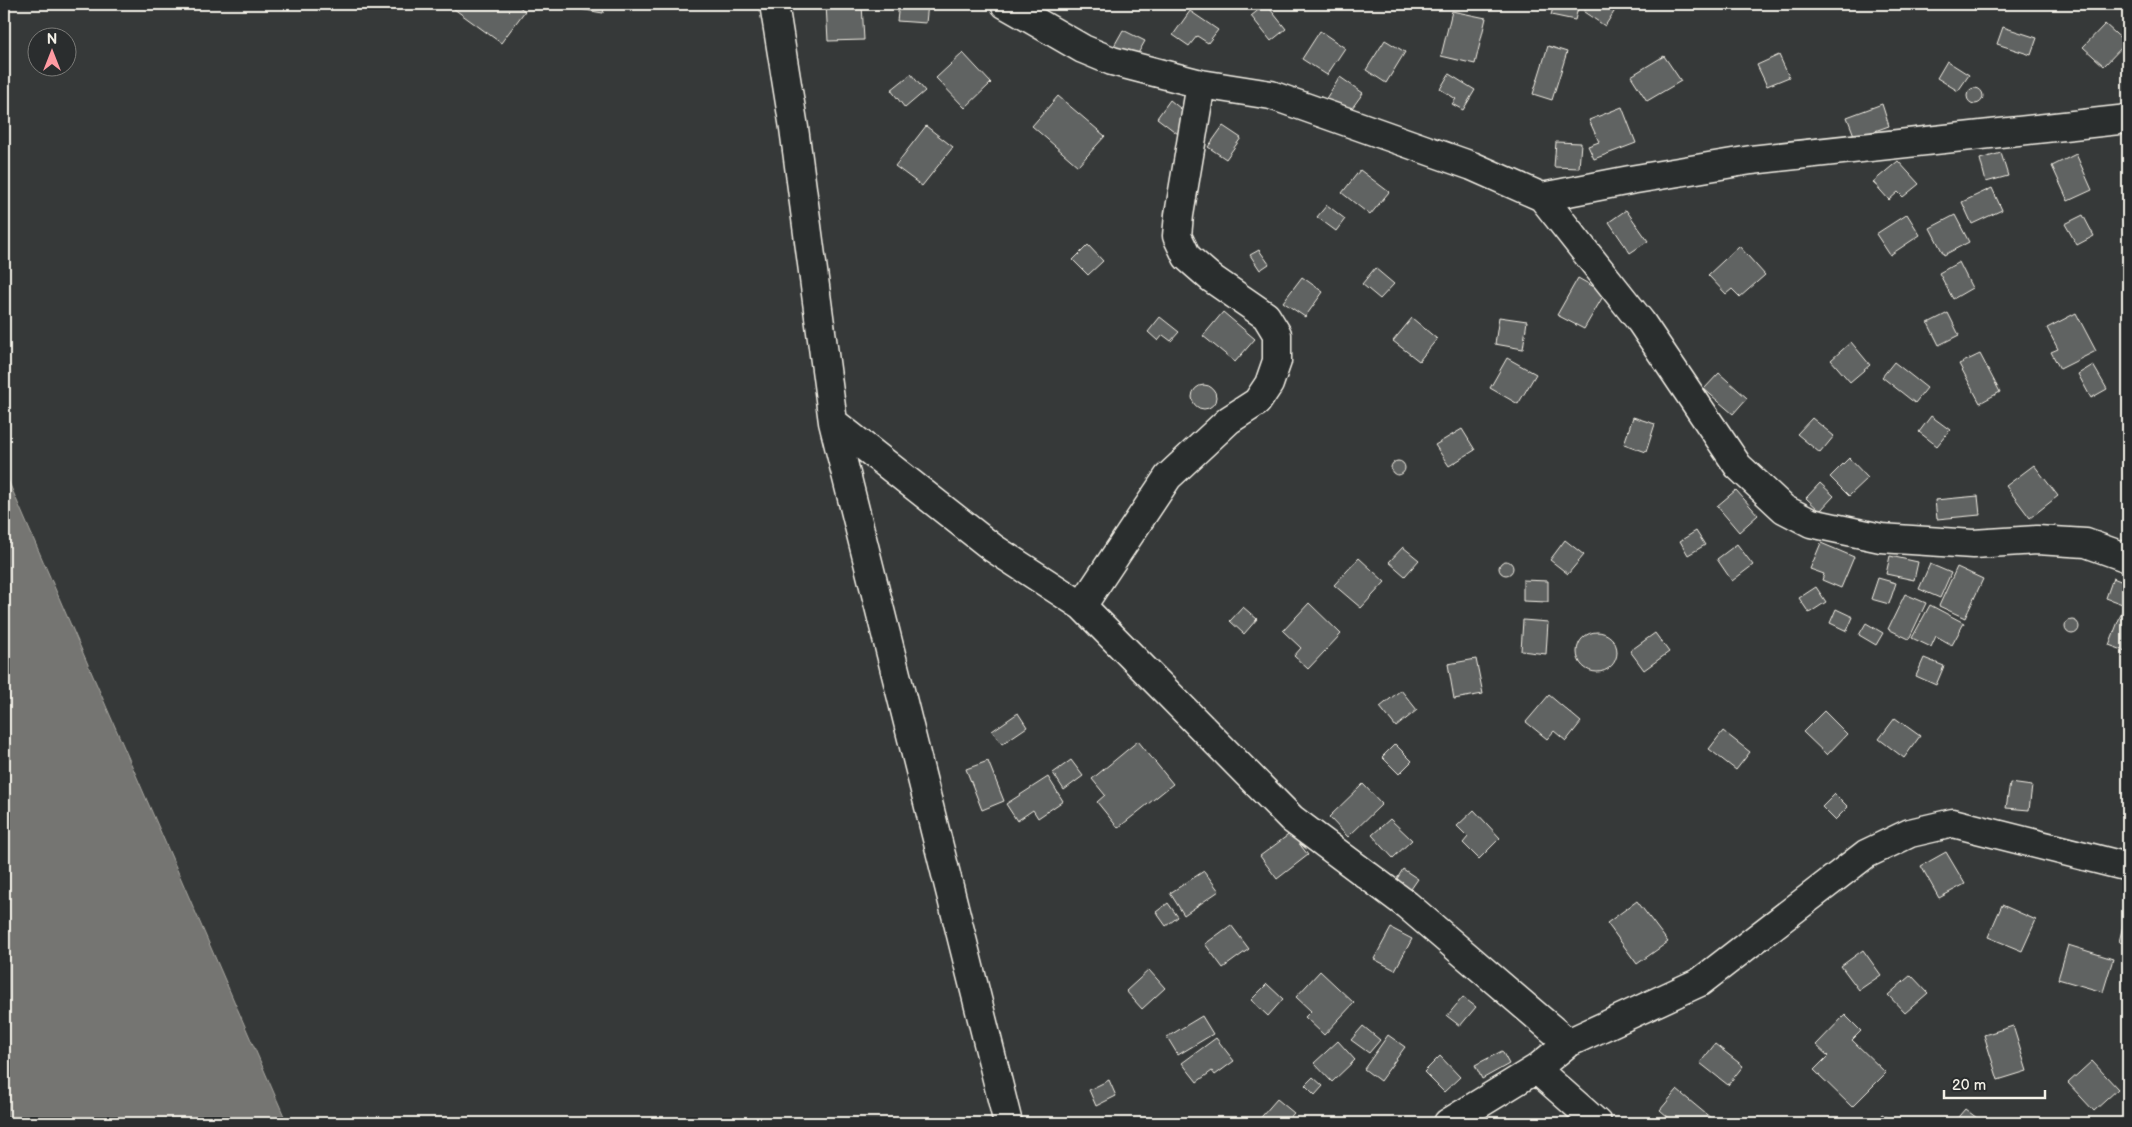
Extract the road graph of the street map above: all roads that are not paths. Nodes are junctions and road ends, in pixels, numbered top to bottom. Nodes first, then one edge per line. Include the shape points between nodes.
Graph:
1 (774, 4) edge
2 (1005, 4) edge
3 (1201, 84) junction
4 (2128, 119) edge
5 (1542, 197) junction
6 (833, 422) junction
7 (2128, 558) edge
8 (1082, 606) junction
9 (2128, 867) edge
10 (1568, 1043) junction
11 (1536, 1068) junction
12 (1008, 1123) edge
13 (1448, 1123) edge
14 (1597, 1123) edge

1 - 6 street
2 - 3 street via 1083,49 1112,61
3 - 5 street via 1271,95 1472,166
3 - 8 street via 1177,236 1187,257 1266,316 1277,334 1277,361 1269,384 1257,402 1229,420 1168,477
4 - 5 street via 1751,160
5 - 7 street via 1641,322 1738,466 1784,509 1811,522 1881,538 1973,544 2037,540 2086,543
6 - 8 street via 993,548
6 - 12 street
8 - 10 street via 1292,819 1407,905
9 - 10 street via 1953,823 1910,833 1866,854 1700,982
10 - 11 street
11 - 13 street
11 - 14 street

